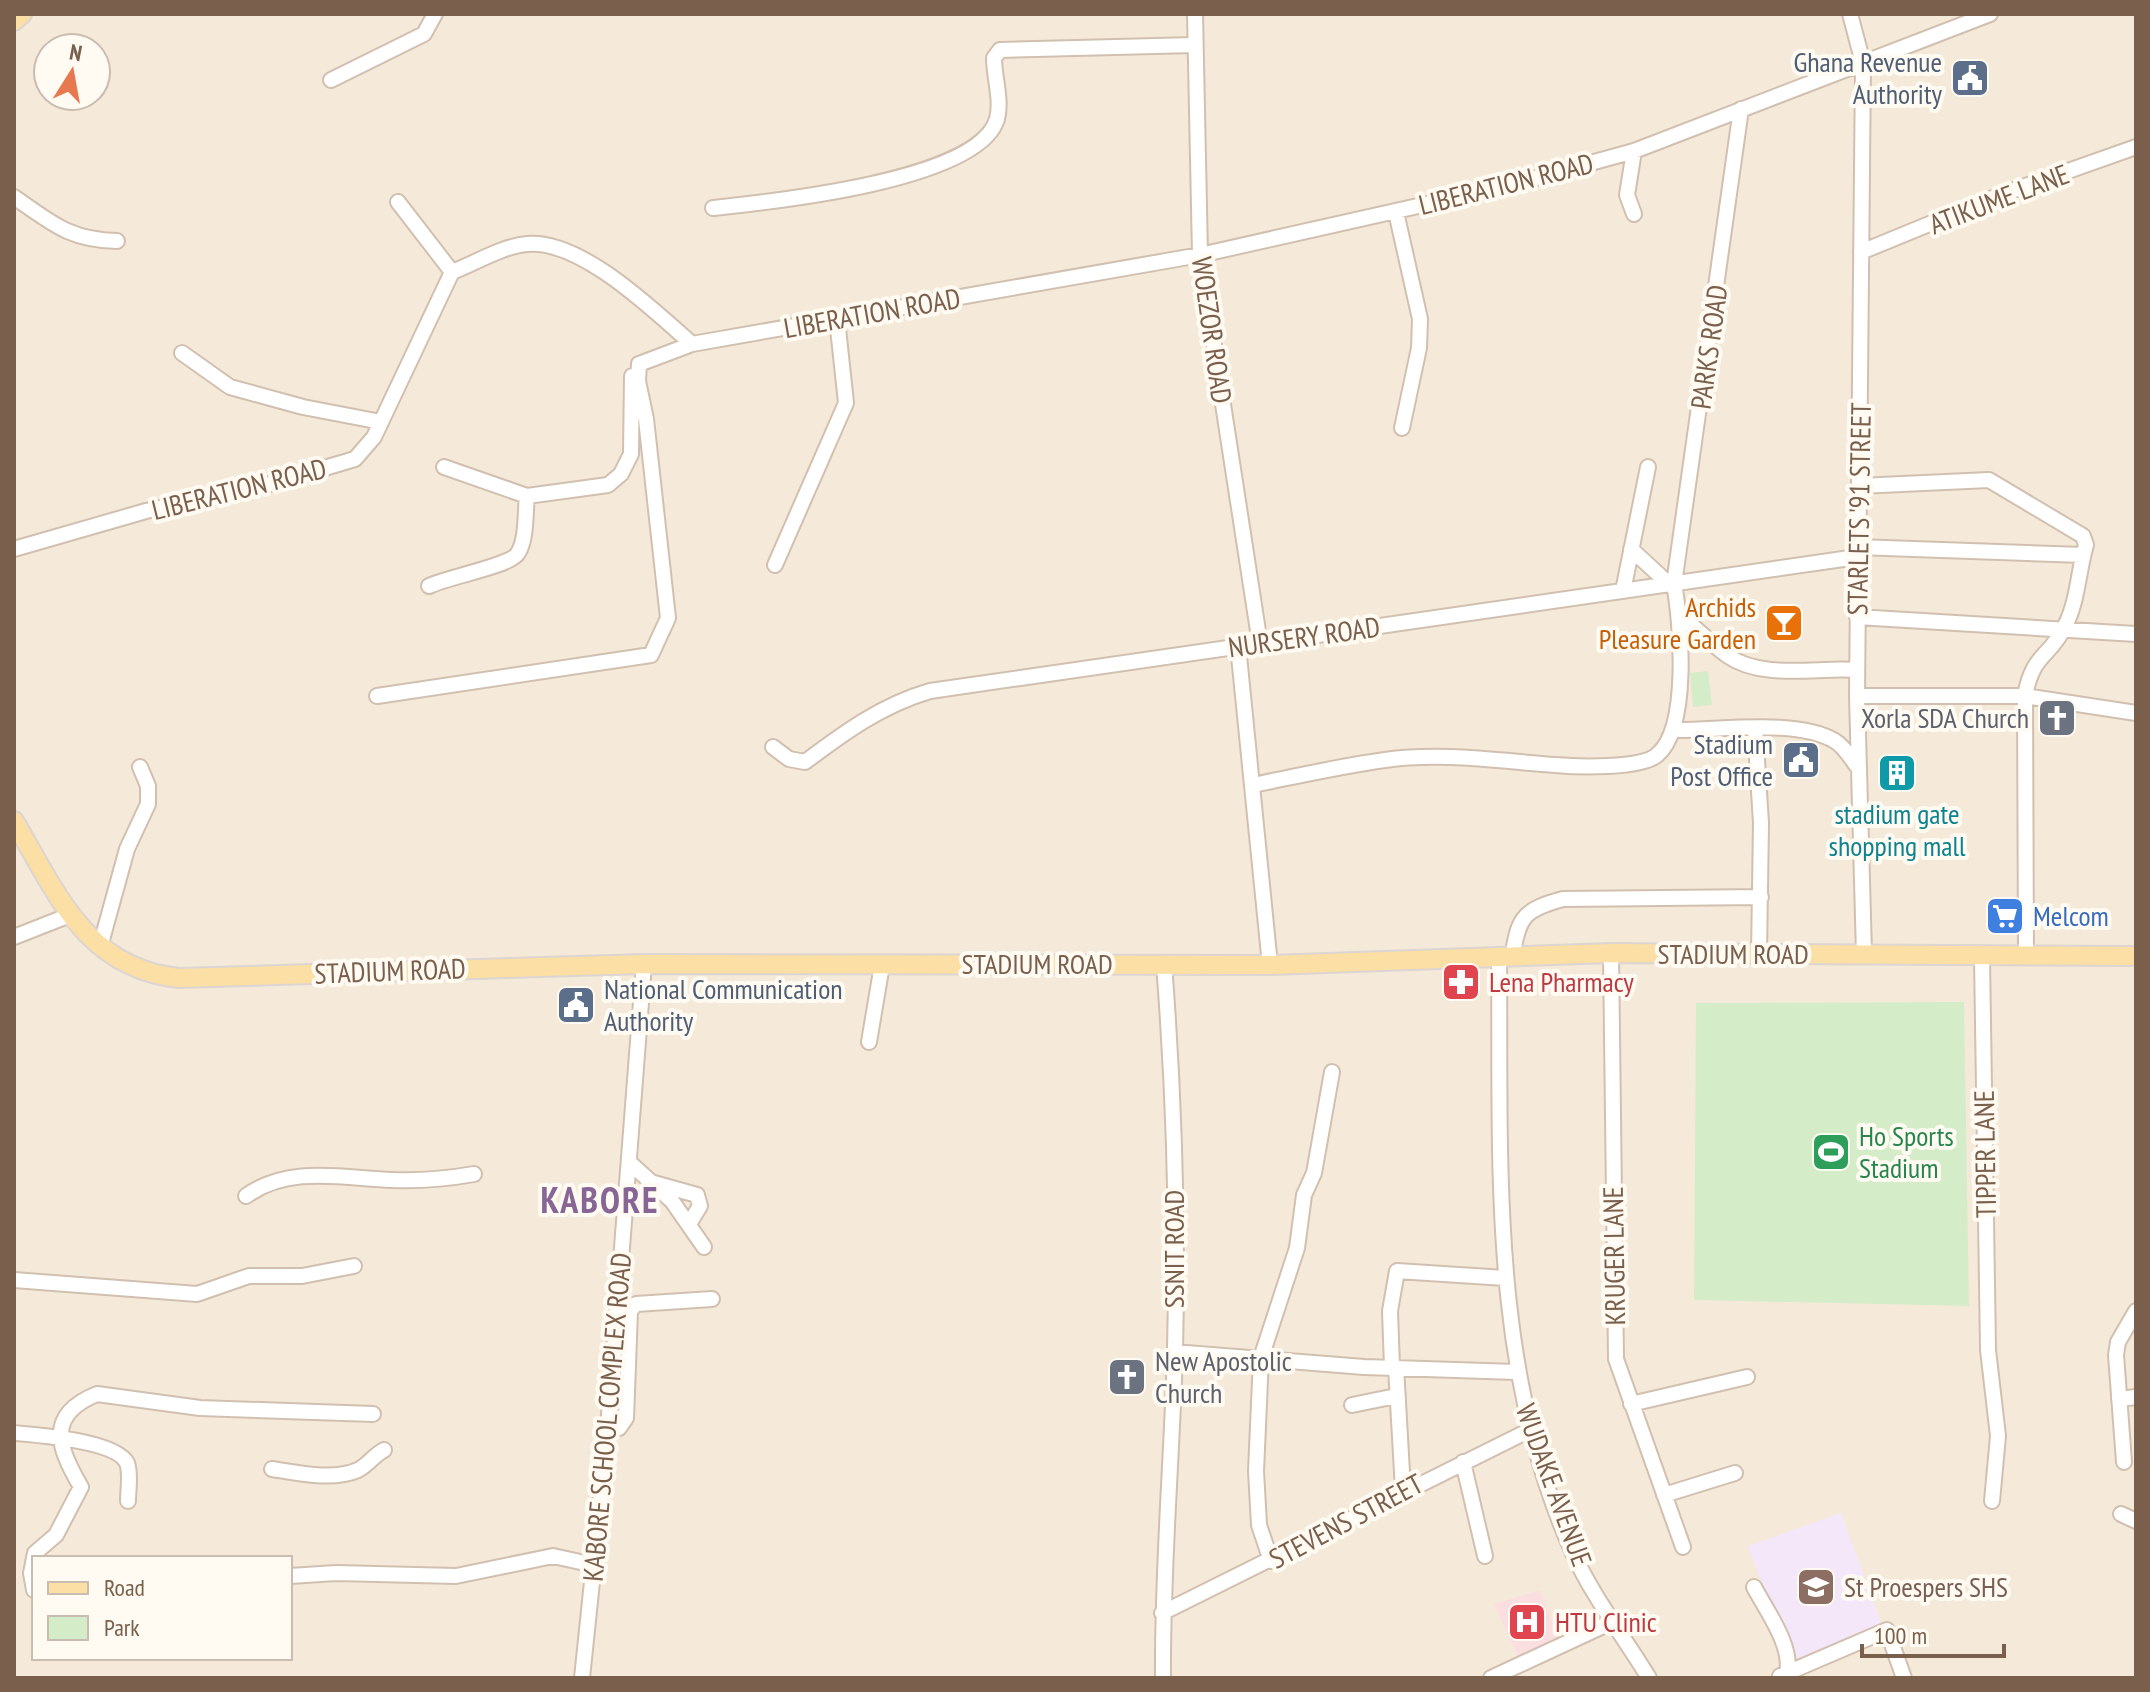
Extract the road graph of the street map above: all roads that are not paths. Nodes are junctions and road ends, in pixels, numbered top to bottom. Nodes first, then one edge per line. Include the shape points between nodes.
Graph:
1 (22, 14) edge
2 (435, 14) edge
3 (1195, 14) edge
4 (1850, 14) edge
5 (1990, 14) edge
6 (14, 21) edge
7 (1195, 45) junction
8 (1863, 63) junction
9 (331, 80) dead end
10 (1741, 109) junction
11 (2136, 147) edge
12 (1634, 151) junction
13 (14, 197) edge
14 (398, 202) dead end
15 (713, 208) dead end
16 (1396, 212) junction
17 (1634, 214) dead end
18 (117, 241) dead end
19 (1861, 252) junction
20 (1200, 255) junction
21 (452, 272) junction
22 (837, 319) junction
23 (692, 344) junction
24 (182, 353) dead end
25 (639, 364) junction
26 (381, 422) junction
27 (1402, 428) dead end
28 (444, 467) dead end
29 (1648, 467) dead end
30 (1859, 486) junction
31 (527, 496) junction
32 (14, 549) edge
33 (1631, 549) junction
34 (1857, 552) junction
35 (2083, 555) junction
36 (775, 565) dead end
37 (1672, 584) junction
38 (429, 586) dead end
39 (1623, 591) junction
40 (1680, 615) junction
41 (1857, 617) junction
42 (2063, 631) junction
43 (2136, 634) edge
44 (1260, 644) junction
45 (1238, 646) junction
46 (1857, 670) junction
47 (377, 696) dead end
48 (1857, 696) junction
49 (2025, 696) junction
50 (2136, 713) edge
51 (1755, 728) junction
52 (1673, 730) junction
53 (773, 747) dead end
54 (140, 767) dead end
55 (1859, 769) junction
56 (1253, 785) junction
57 (14, 821) edge
58 (1761, 897) junction
59 (70, 915) junction
60 (14, 937) edge
61 (100, 947) junction
62 (1611, 953) junction
63 (1506, 954) junction
64 (1864, 954) junction
65 (1759, 955) junction
66 (2136, 956) edge
67 (1982, 957) junction
68 (2026, 957) junction
69 (644, 964) junction
70 (1164, 964) junction
71 (882, 965) junction
72 (1270, 965) junction
73 (869, 1042) dead end
74 (1332, 1072) dead end
75 (630, 1163) junction
76 (474, 1174) dead end
77 (650, 1182) junction
78 (246, 1196) dead end
79 (689, 1224) junction
80 (704, 1247) dead end
81 (354, 1266) dead end
82 (1505, 1278) junction
83 (14, 1280) edge
84 (712, 1299) dead end
85 (2136, 1311) edge
86 (1174, 1352) junction
87 (1261, 1358) junction
88 (1394, 1367) junction
89 (1516, 1372) junction
90 (1747, 1377) dead end
91 (1396, 1396) junction
92 (2136, 1397) edge
93 (2119, 1399) junction
94 (1631, 1404) junction
95 (1352, 1405) dead end
96 (373, 1414) dead end
97 (608, 1428) junction
98 (1530, 1430) junction
99 (14, 1433) edge
100 (60, 1437) junction
101 (384, 1450) dead end
102 (1463, 1462) junction
103 (2124, 1462) dead end
104 (272, 1469) dead end
105 (1735, 1473) dead end
106 (1403, 1490) junction
107 (1664, 1495) junction
108 (128, 1501) dead end
109 (1992, 1501) dead end
110 (2121, 1514) dead end
111 (2136, 1521) edge
112 (1683, 1547) dead end
113 (34, 1556) edge
114 (1485, 1556) dead end
115 (1271, 1561) junction
116 (594, 1565) junction
117 (292, 1576) edge
118 (1754, 1587) dead end
119 (1162, 1613) junction
120 (1614, 1621) junction
121 (1781, 1676) edge
122 (582, 1678) edge
123 (1163, 1678) edge
124 (1491, 1678) edge
125 (1649, 1678) edge
126 (1904, 1678) edge

1 - 6 main road
2 - 9 street via 424,34
3 - 7 street, WOEZOR ROAD
4 - 8 street, STARLETS '91 STREET
5 - 8 street, LIBERATION ROAD
7 - 15 street via 1000,50 994,58 997,120 986,139 961,153 928,168 818,196
7 - 20 street, WOEZOR ROAD
8 - 10 street, LIBERATION ROAD
8 - 19 street, STARLETS '91 STREET
10 - 12 street, LIBERATION ROAD
10 - 37 street, PARKS ROAD
11 - 19 street, ATIKUME LANE
12 - 16 street, LIBERATION ROAD
12 - 17 street via 1627,195
13 - 18 street via 86,240
14 - 21 street
16 - 20 street, LIBERATION ROAD
16 - 27 street via 1420,319
19 - 30 street, STARLETS '91 STREET
20 - 22 street, LIBERATION ROAD
20 - 44 street, WOEZOR ROAD
21 - 23 street via 519,246 553,245 641,296
21 - 26 street, LIBERATION ROAD
22 - 23 street, LIBERATION ROAD
22 - 36 street via 846,403
23 - 25 street, LIBERATION ROAD
24 - 26 street via 230,387
25 - 31 street via 631,380 631,454 621,474 608,485
25 - 47 street via 668,618 651,655
26 - 32 street, LIBERATION ROAD via 355,459
28 - 31 street
29 - 33 street
30 - 34 street, STARLETS '91 STREET
30 - 35 street via 1989,480 2083,536
31 - 38 street via 520,550 513,560 450,575
33 - 37 street
33 - 39 street
34 - 35 street, NURSERY ROAD
34 - 37 street, NURSERY ROAD
34 - 41 street, STARLETS '91 STREET
35 - 42 street
37 - 39 street, NURSERY ROAD
37 - 40 street, PARKS ROAD
39 - 44 street, NURSERY ROAD
40 - 46 street via 1747,665 1767,670
40 - 52 street, PARKS ROAD
41 - 42 street
41 - 46 street, STARLETS '91 STREET
42 - 43 street
42 - 49 street via 2035,661
44 - 45 street, NURSERY ROAD
45 - 53 street, NURSERY ROAD via 930,691 871,715 805,762 789,759
45 - 56 street
46 - 48 street, STARLETS '91 STREET
48 - 49 street
48 - 55 street, STARLETS '91 STREET
49 - 50 street
49 - 68 street
51 - 52 street
51 - 55 street via 1826,737
51 - 58 street
52 - 56 street via 1657,756 1644,760 1582,767 1444,757 1386,760
54 - 61 street via 148,804 127,849
55 - 64 street, STARLETS '91 STREET
56 - 72 street
57 - 59 main road, STADIUM ROAD
58 - 63 street, WUDAKE AVENUE via 1563,899 1535,906 1517,925
58 - 65 street
59 - 60 street
59 - 61 main road, STADIUM ROAD
61 - 69 main road, STADIUM ROAD via 121,963 160,976 206,980
62 - 63 main road, STADIUM ROAD
62 - 65 main road, STADIUM ROAD
62 - 94 street, KRUGER LANE via 1616,1346
63 - 72 main road, STADIUM ROAD
63 - 82 street, WUDAKE AVENUE
64 - 65 main road, STADIUM ROAD
64 - 67 main road, STADIUM ROAD
66 - 68 main road, STADIUM ROAD
67 - 68 main road, STADIUM ROAD
67 - 109 street, TIPPER LANE via 1988,1350 1998,1436
69 - 71 main road, STADIUM ROAD
69 - 75 street, KABORE SCHOOL COMPLEX ROAD
70 - 71 main road, STADIUM ROAD
70 - 72 main road, STADIUM ROAD
70 - 86 street, SSNIT ROAD via 1172,1065
71 - 73 street
74 - 87 street via 1297,1248
75 - 77 street
75 - 97 street, KABORE SCHOOL COMPLEX ROAD
76 - 78 street via 438,1180 291,1176 264,1183
77 - 79 street
77 - 79 street via 697,1195 700,1206
79 - 80 street
81 - 83 street via 302,1276 249,1276 197,1294
82 - 88 street via 1397,1271 1390,1311
82 - 89 street, WUDAKE AVENUE
84 - 97 street via 636,1304 630,1311 626,1418 619,1428
85 - 93 street via 2118,1342
86 - 87 street
86 - 119 street, SSNIT ROAD
87 - 88 street
87 - 115 street via 1256,1471 1259,1525
88 - 89 street
88 - 91 street
89 - 98 street, WUDAKE AVENUE
90 - 94 street
91 - 95 street
91 - 106 street
92 - 93 street
93 - 103 street
94 - 107 street, KRUGER LANE
96 - 100 street via 200,1408 97,1394 65,1414
97 - 116 street, KABORE SCHOOL COMPLEX ROAD
98 - 102 street, STEVENS STREET
98 - 120 street, WUDAKE AVENUE via 1573,1553
99 - 100 street
100 - 108 street via 105,1449 126,1462
100 - 113 street via 65,1460 81,1487 56,1535
101 - 104 street via 358,1470 336,1474
102 - 106 street, STEVENS STREET
102 - 114 street
105 - 107 street
106 - 115 street, STEVENS STREET
107 - 112 street, KRUGER LANE
110 - 111 street
115 - 119 street, STEVENS STREET
116 - 117 street via 553,1556 456,1576
116 - 122 street, KABORE SCHOOL COMPLEX ROAD
118 - 121 street via 1788,1660
119 - 123 street, SSNIT ROAD
120 - 124 street
120 - 125 street, WUDAKE AVENUE
121 - 126 street via 1887,1630

